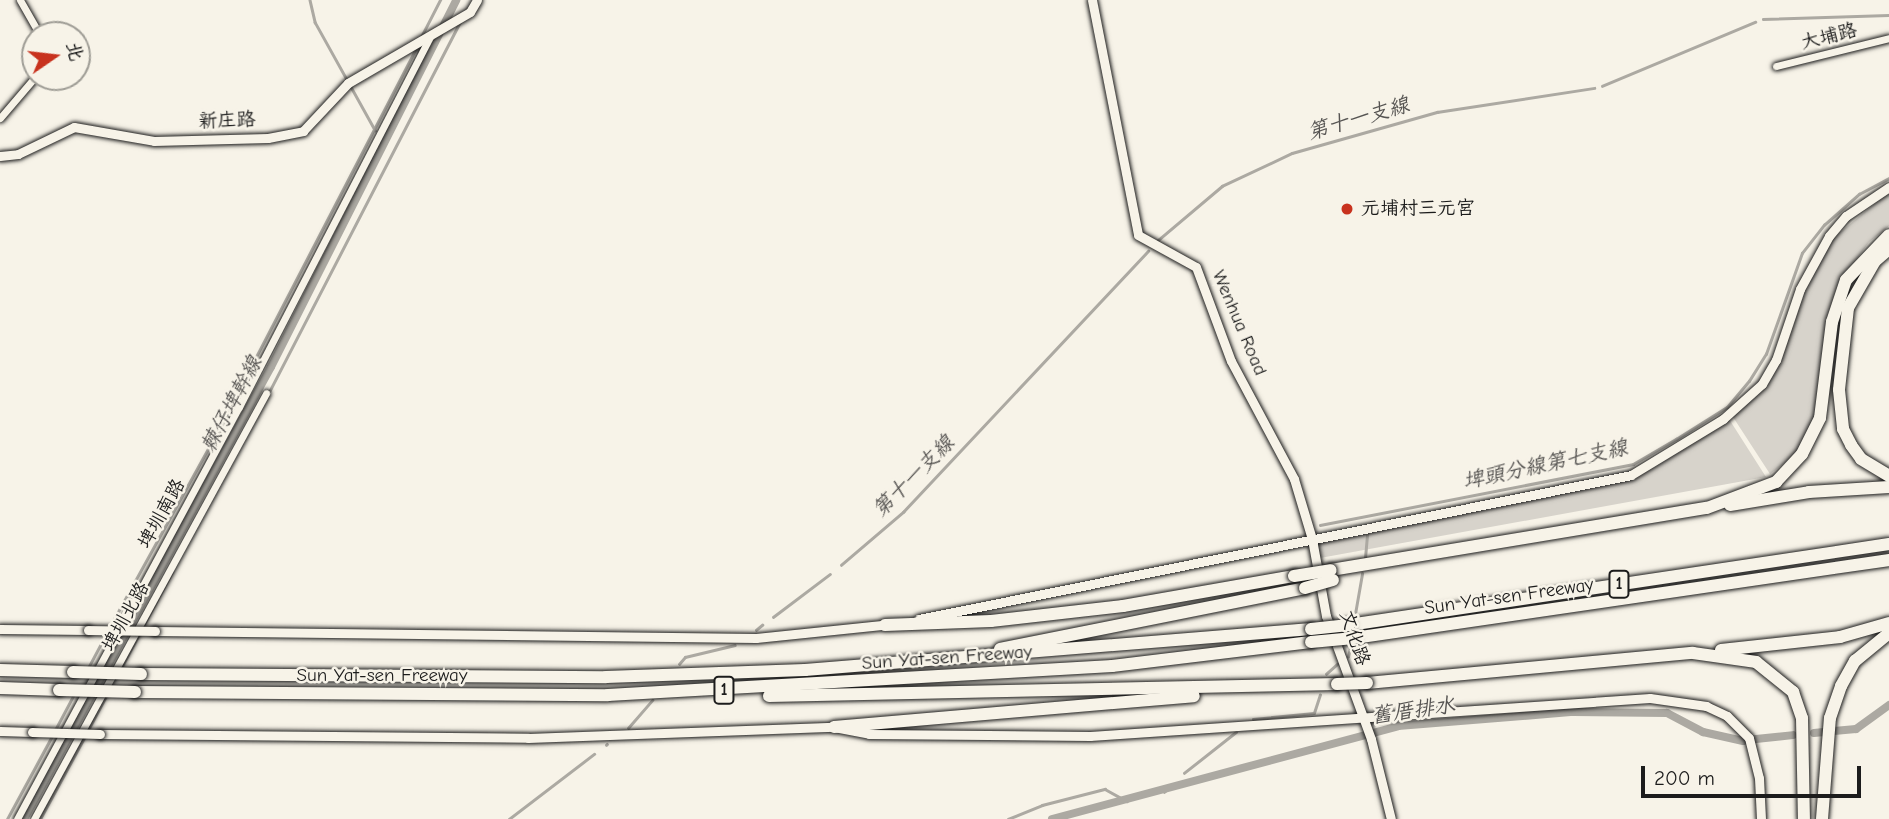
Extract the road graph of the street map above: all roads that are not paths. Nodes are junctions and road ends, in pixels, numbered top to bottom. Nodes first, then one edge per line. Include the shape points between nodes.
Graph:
1 (20, 0) edge
2 (477, 0) edge
3 (1092, 0) edge
4 (32, 21) edge
5 (430, 37) junction
6 (1889, 38) edge
7 (1776, 66) dead end
8 (23, 91) edge
9 (0, 118) edge
10 (0, 156) edge
11 (1889, 187) edge
12 (1889, 235) edge
13 (1889, 249) edge
14 (266, 393) dead end
15 (1889, 476) edge
16 (1889, 488) edge
17 (1707, 508) junction
18 (1312, 539) junction
19 (1889, 544) edge
20 (1889, 560) edge
21 (1332, 575) junction
22 (1889, 623) edge
23 (885, 625) junction
24 (0, 629) edge
25 (1352, 631) junction
26 (1889, 633) edge
27 (1311, 636) junction
28 (1693, 653) junction
29 (0, 670) edge
30 (805, 670) junction
31 (1288, 687) junction
32 (0, 688) edge
33 (608, 695) junction
34 (1365, 721) junction
35 (834, 727) junction
36 (0, 731) edge
37 (17, 819) edge
38 (34, 819) edge
39 (1391, 819) edge
40 (1761, 819) edge
41 (1804, 819) edge
42 (1822, 819) edge

1 - 4 street
2 - 5 street, 新庄路 via 470,12
3 - 18 street, Wenhua Road via 1138,235 1196,267 1231,361 1294,479
5 - 10 street, 新庄路 via 348,83 303,131 268,138 154,141 74,127 18,154
5 - 37 street, 埤圳南路 via 239,407
6 - 7 street, 大埔路
8 - 9 street
11 - 18 street via 1860,204 1829,236 1800,289 1776,360 1762,384 1729,414 1654,463 1609,481
12 - 17 highway via 1846,280 1832,322 1820,418 1813,438 1776,482
13 - 15 highway via 1875,261 1848,308 1839,390 1843,429 1851,445 1861,459
14 - 38 street, 埤圳北路
16 - 17 highway via 1809,492
17 - 21 highway
18 - 23 street
18 - 34 street, Wenhua Road via 1326,615
19 - 25 highway, Sun Yat-sen Freeway / 1
20 - 25 highway, Sun Yat-sen Freeway / 1
21 - 23 highway, bridge via 1294,576 1123,606 991,621
21 - 30 highway, bridge via 1305,588 971,655
22 - 28 highway via 1840,637
23 - 24 street, bridge via 756,638
25 - 27 highway, Sun Yat-sen Freeway / 1, bridge
26 - 42 highway via 1855,661 1841,686 1830,718
27 - 30 highway, Sun Yat-sen Freeway / 1
27 - 33 highway, Sun Yat-sen Freeway / 1 via 1112,666
28 - 31 highway, bridge
28 - 41 highway via 1756,662 1793,692 1804,742
29 - 30 highway, Sun Yat-sen Freeway / 1, bridge via 606,677
31 - 33 highway
31 - 35 highway
32 - 33 highway, Sun Yat-sen Freeway / 1, bridge
34 - 35 street via 1090,736 869,734
34 - 39 street, Wenhua Road
34 - 40 street via 1650,698 1706,706 1727,716 1749,738 1759,778
35 - 36 street, bridge via 528,738

